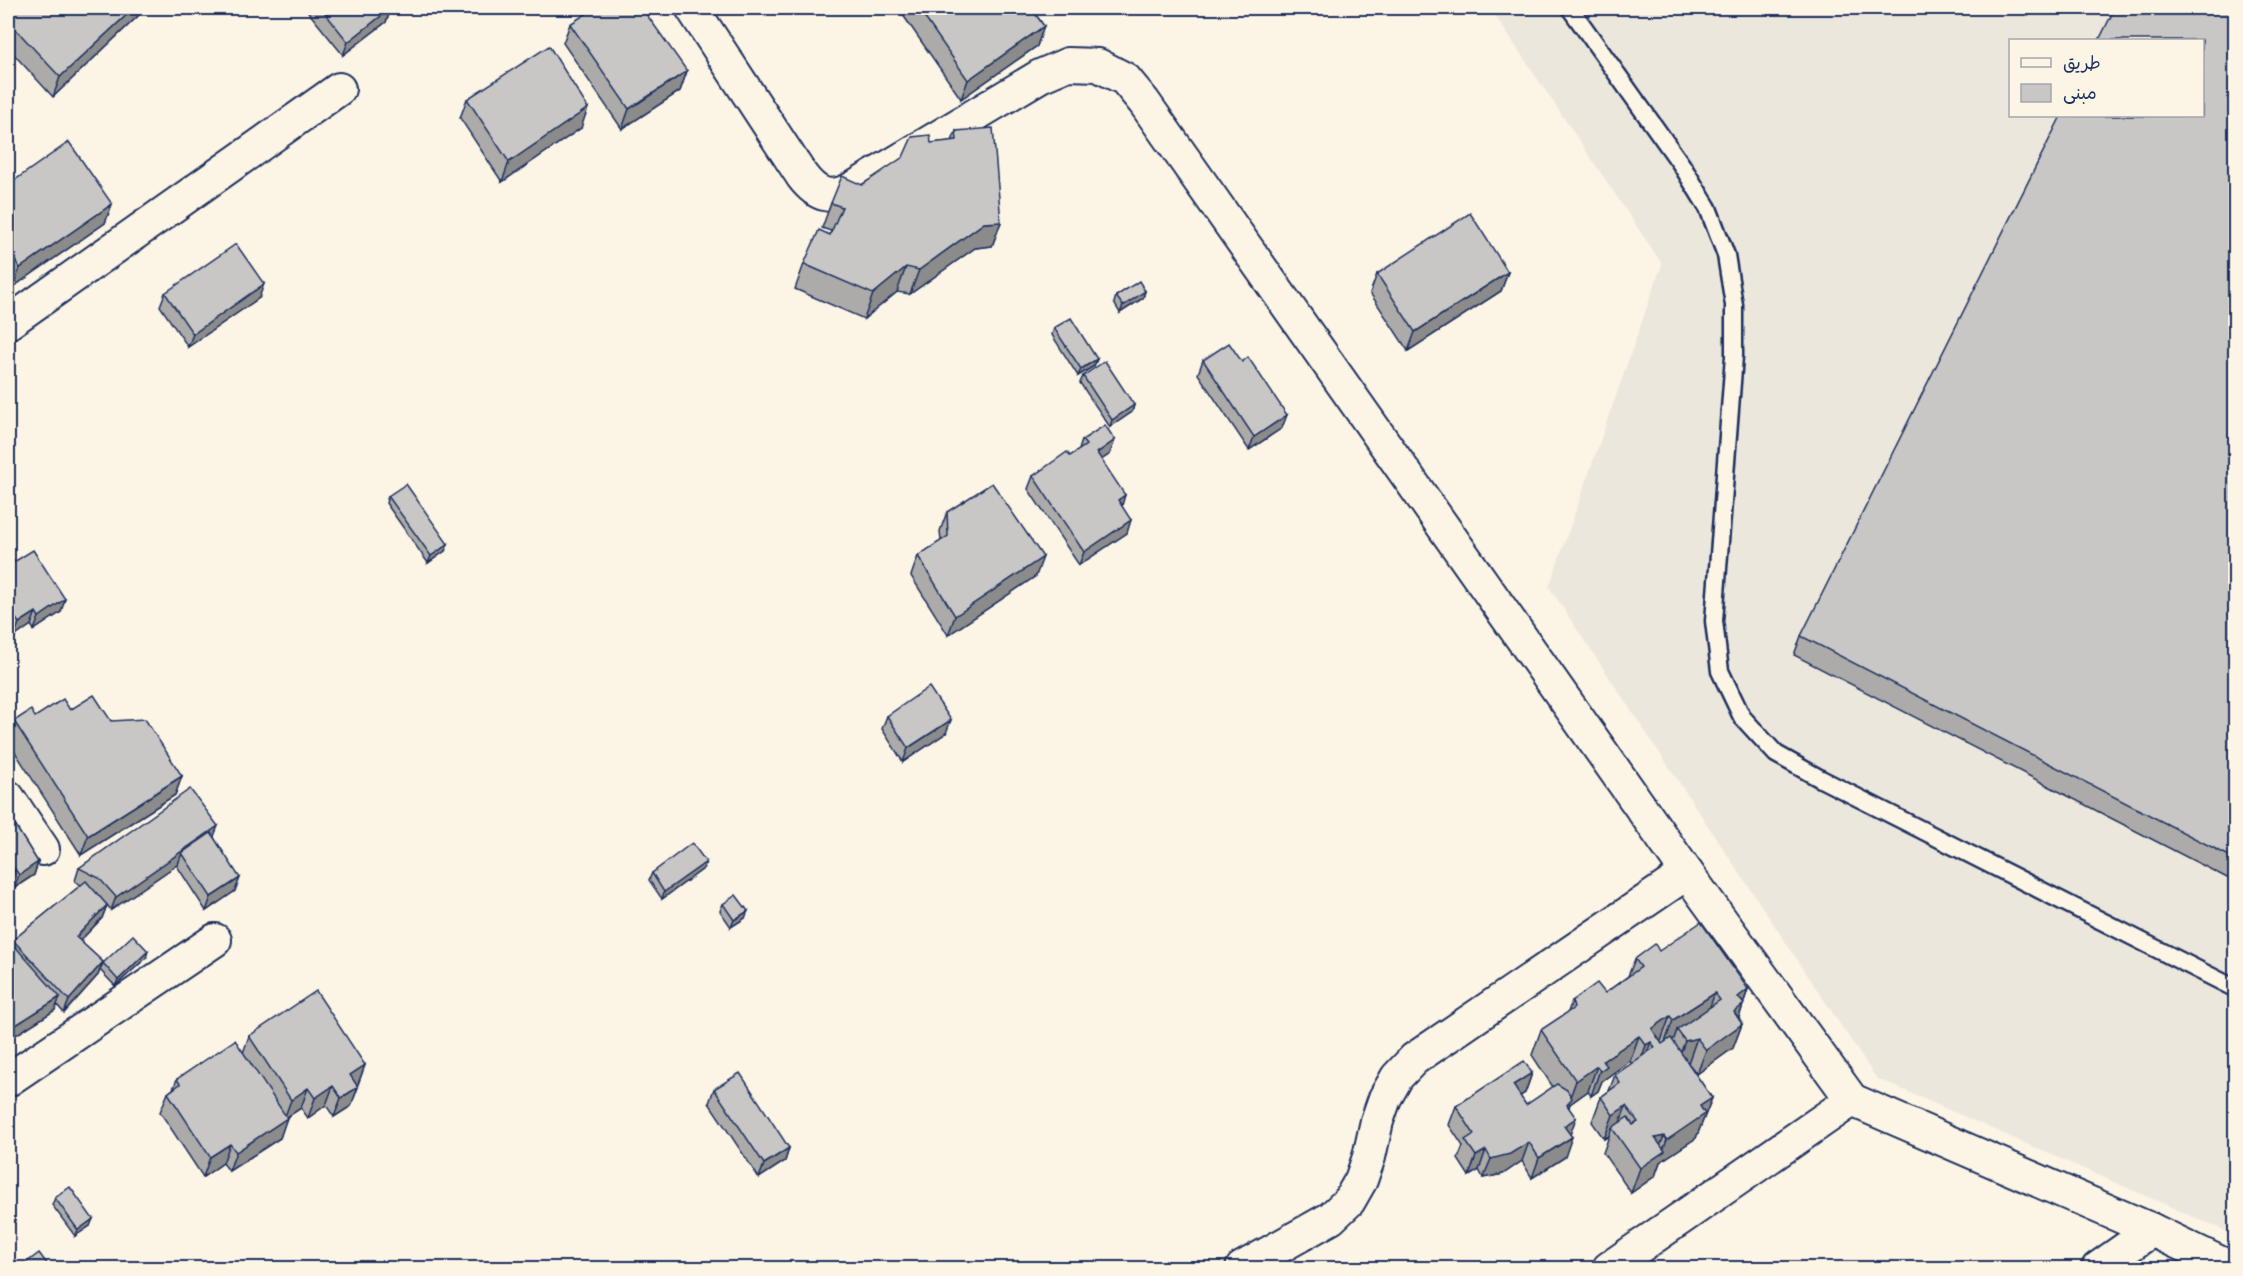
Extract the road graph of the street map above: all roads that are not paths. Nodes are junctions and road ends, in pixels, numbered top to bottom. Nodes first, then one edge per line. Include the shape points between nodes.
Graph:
1 (692, 8) edge
2 (1570, 8) edge
3 (339, 88) dead end
4 (8, 323) edge
5 (8, 797) edge
6 (43, 849) dead end
7 (1687, 873) junction
8 (215, 940) dead end
9 (2235, 989) edge
10 (8, 1080) edge
11 (1852, 1101) junction
12 (2152, 1230) junction
13 (1242, 1269) edge
14 (1609, 1269) edge
15 (2098, 1269) edge
16 (2231, 1269) edge

1 - 7 street via 801,176 811,188 825,195 842,194 1040,76 1068,64 1098,65 1125,79
2 - 9 lane via 1682,164 1708,208 1726,255 1734,305 1734,356 1714,621 1720,671 1742,717 1776,754 1821,780
3 - 4 street
5 - 6 street
7 - 11 street
7 - 13 street via 1414,1059 1385,1098 1362,1180 1349,1201 1331,1218
8 - 10 street
11 - 12 street
11 - 14 street
12 - 15 street
12 - 16 street

